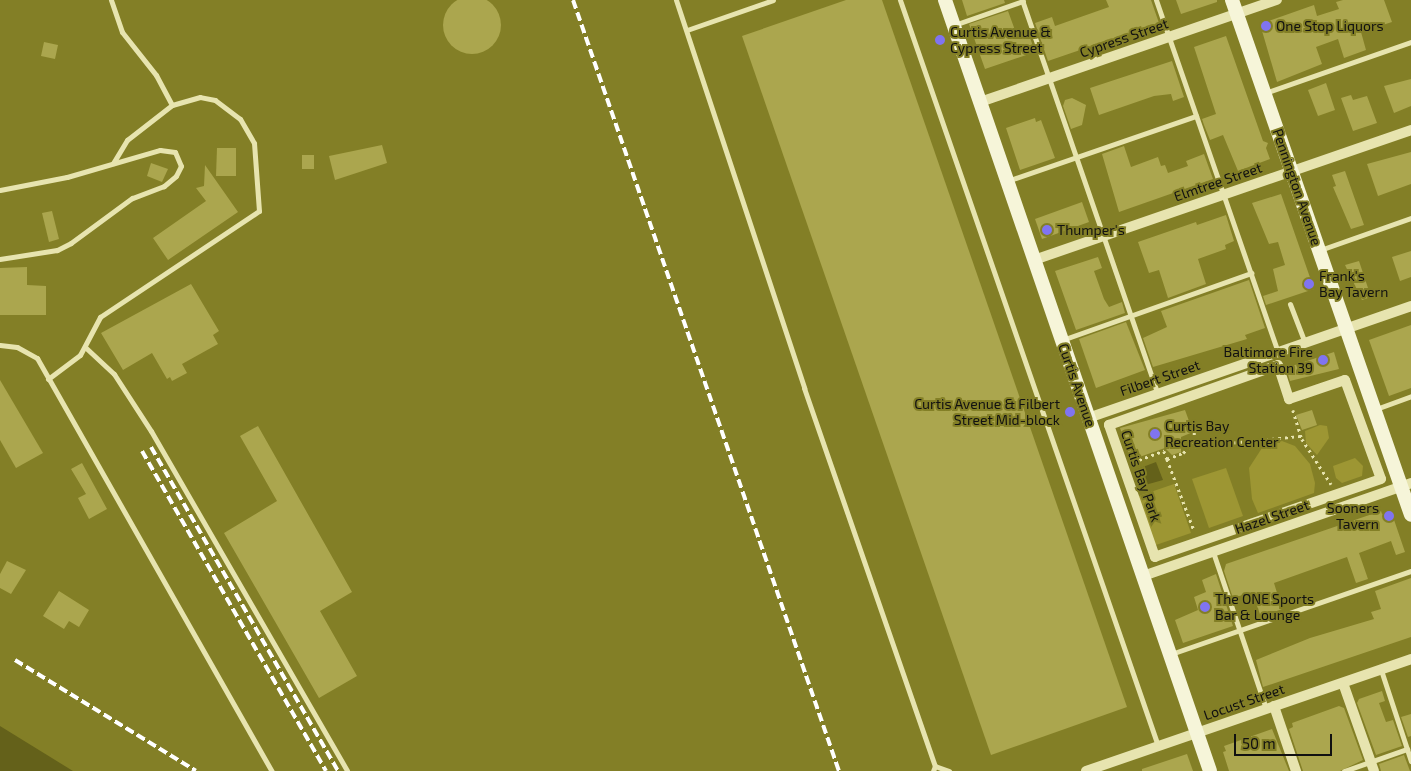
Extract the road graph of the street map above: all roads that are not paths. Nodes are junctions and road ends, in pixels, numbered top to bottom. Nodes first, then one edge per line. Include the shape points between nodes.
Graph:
1 (111, 0) edge
2 (676, 0) edge
3 (773, 0) edge
4 (900, 0) edge
5 (944, 0) edge
6 (1023, 0) edge
7 (1156, 0) edge
8 (1232, 0) edge
9 (1276, 0) edge
10 (1237, 14) junction
11 (953, 26) junction
12 (687, 30) junction
13 (1169, 37) junction
14 (1411, 42) edge
15 (1049, 78) junction
16 (1265, 93) junction
17 (980, 102) junction
18 (172, 105) junction
19 (1196, 116) junction
20 (1411, 130) edge
21 (1076, 158) junction
22 (113, 163) junction
23 (1292, 171) junction
24 (1007, 181) junction
25 (0, 190) edge
26 (1224, 195) junction
27 (1411, 218) edge
28 (1104, 236) junction
29 (1319, 250) junction
30 (0, 259) edge
31 (1034, 260) junction
32 (1251, 274) junction
33 (1290, 304) dead end
34 (1411, 306) edge
35 (1131, 316) junction
36 (1346, 328) junction
37 (1062, 340) junction
38 (1305, 343) junction
39 (0, 345) edge
40 (85, 347) junction
41 (1278, 352) junction
42 (48, 379) junction
43 (1158, 394) junction
44 (1411, 396) edge
45 (1374, 409) junction
46 (1088, 418) junction
47 (1123, 465) joint
48 (1406, 485) edge
49 (1411, 515) edge
50 (1213, 552) junction
51 (1411, 571) edge
52 (1143, 576) junction
53 (1240, 630) junction
54 (1170, 654) junction
55 (1411, 660) edge
56 (1381, 670) junction
57 (1343, 683) junction
58 (1270, 708) junction
59 (1197, 732) junction
60 (1158, 746) junction
61 (1407, 749) junction
62 (1411, 761) edge
63 (1372, 766) edge
64 (934, 769) edge
65 (272, 771) edge
66 (347, 771) edge
67 (949, 771) edge
68 (1086, 771) edge
69 (1210, 771) edge
70 (1296, 771) edge
71 (1344, 771) edge

1 - 18 lane via 122,32 156,75
2 - 12 lane
3 - 12 lane
4 - 60 lane
5 - 11 main road, Curtis Avenue
6 - 11 lane
6 - 15 lane
7 - 13 lane
8 - 10 main road, Pennington Avenue
9 - 10 street, Cypress Street
10 - 13 street, Cypress Street
10 - 16 main road, Pennington Avenue
11 - 17 main road, Curtis Avenue
12 - 64 lane via 804,388
13 - 15 street, Cypress Street
13 - 19 lane
14 - 16 lane
15 - 17 street, Cypress Street
15 - 21 lane
16 - 23 main road, Pennington Avenue
17 - 24 main road, Curtis Avenue
18 - 22 lane via 127,140
18 - 40 lane via 186,99 208,98 229,108 240,119 254,143 260,211 100,317
19 - 21 lane
19 - 26 lane
20 - 23 street, Elmtree Street
21 - 24 lane
21 - 28 lane
22 - 25 lane via 67,177
22 - 30 lane via 160,150 175,152 181,166 176,176 164,186 132,198 64,247
23 - 26 street, Elmtree Street
23 - 29 main road, Pennington Avenue
24 - 31 main road, Curtis Avenue
26 - 28 street, Elmtree Street
26 - 32 lane
27 - 29 lane
28 - 31 street, Elmtree Street
28 - 35 lane
29 - 36 main road, Pennington Avenue
31 - 37 main road, Curtis Avenue
32 - 35 lane
32 - 41 lane
33 - 38 lane
34 - 36 street, Filbert Street
35 - 37 lane
35 - 43 lane
36 - 38 street, Filbert Street
36 - 45 main road, Pennington Avenue
37 - 46 main road, Curtis Avenue
38 - 41 street, Filbert Street
39 - 42 lane via 28,352 37,358
40 - 42 lane via 71,363
40 - 66 lane via 114,374 151,431
41 - 43 street, Filbert Street
42 - 65 lane
43 - 46 street, Filbert Street
44 - 45 lane
45 - 48 main road, Pennington Avenue
46 - 52 main road, Curtis Avenue
47 - 47 street, Curtis Bay Park via 1109,425 1278,365 1289,399 1345,380 1381,480 1155,557
48 - 49 main road, Pennington Avenue
48 - 50 street, Hazel Street
50 - 52 street, Hazel Street
50 - 53 lane
51 - 53 lane
52 - 54 main road, Curtis Avenue
53 - 54 lane
53 - 58 lane
54 - 59 main road, Curtis Avenue
55 - 56 street, Locust Street
56 - 57 street, Locust Street
56 - 61 lane
57 - 58 street, Locust Street
57 - 63 street
58 - 59 street, Locust Street
58 - 70 street
59 - 60 street, Locust Street
59 - 69 main road, Curtis Avenue
60 - 68 street, Locust Street
61 - 62 lane
61 - 63 lane
63 - 71 lane
64 - 67 lane

